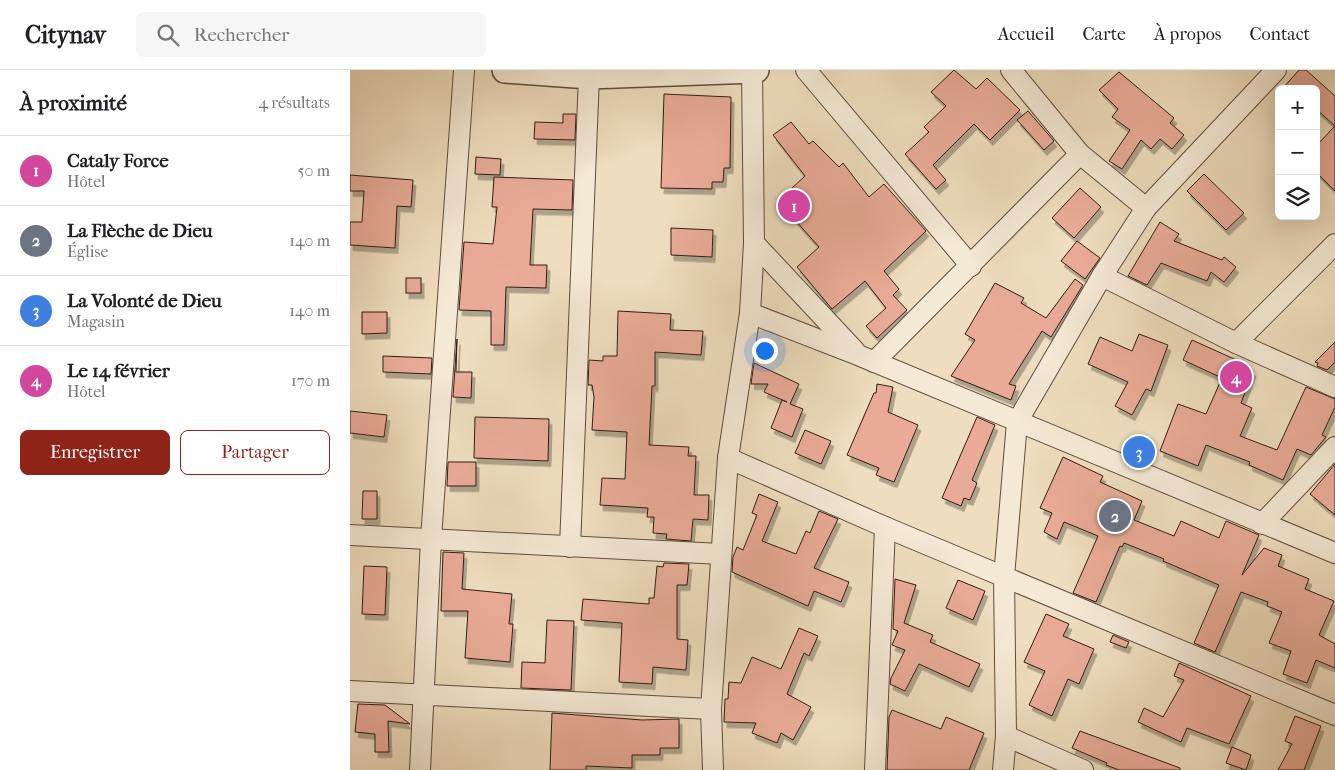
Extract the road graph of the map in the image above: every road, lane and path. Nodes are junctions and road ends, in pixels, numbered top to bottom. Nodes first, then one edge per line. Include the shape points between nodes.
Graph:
1 (464, 70) edge
2 (505, 70) edge
3 (806, 70) edge
4 (1276, 70) edge
5 (753, 71) edge
6 (1023, 74) edge
7 (590, 76) junction
8 (1080, 154) junction
9 (1146, 208) junction
10 (754, 243) junction
11 (1335, 244) edge
12 (971, 266) junction
13 (1102, 276) junction
14 (750, 313) junction
15 (1236, 343) junction
16 (866, 358) junction
17 (1335, 388) edge
18 (1017, 422) junction
19 (1335, 447) edge
20 (728, 458) junction
21 (1262, 524) junction
22 (885, 528) junction
23 (350, 535) edge
24 (431, 540) junction
25 (570, 547) junction
26 (1335, 553) edge
27 (721, 554) junction
28 (1004, 577) junction
29 (350, 691) edge
30 (423, 695) junction
31 (711, 708) junction
32 (1335, 715) edge
33 (1006, 736) junction
34 (420, 770) edge
35 (713, 770) edge
36 (875, 770) edge
37 (1003, 770) edge
38 (1082, 770) edge

1 - 24 street
2 - 7 street
3 - 12 street
4 - 9 street
5 - 7 street
5 - 10 street
6 - 8 street
7 - 25 street
8 - 9 street
8 - 12 street
9 - 13 street
10 - 14 street
10 - 16 street
11 - 15 street
12 - 16 street
13 - 15 street
13 - 18 street
14 - 16 street
14 - 20 street
15 - 17 street
16 - 18 street
18 - 21 street
18 - 28 street
19 - 21 street
20 - 22 street
20 - 27 street
21 - 26 street
22 - 28 street
22 - 36 street
23 - 24 street
24 - 25 street
24 - 30 street
25 - 27 street
27 - 31 street
28 - 32 street
28 - 33 street
29 - 30 street
30 - 31 street
30 - 34 street
31 - 35 street
33 - 37 street
33 - 38 street

